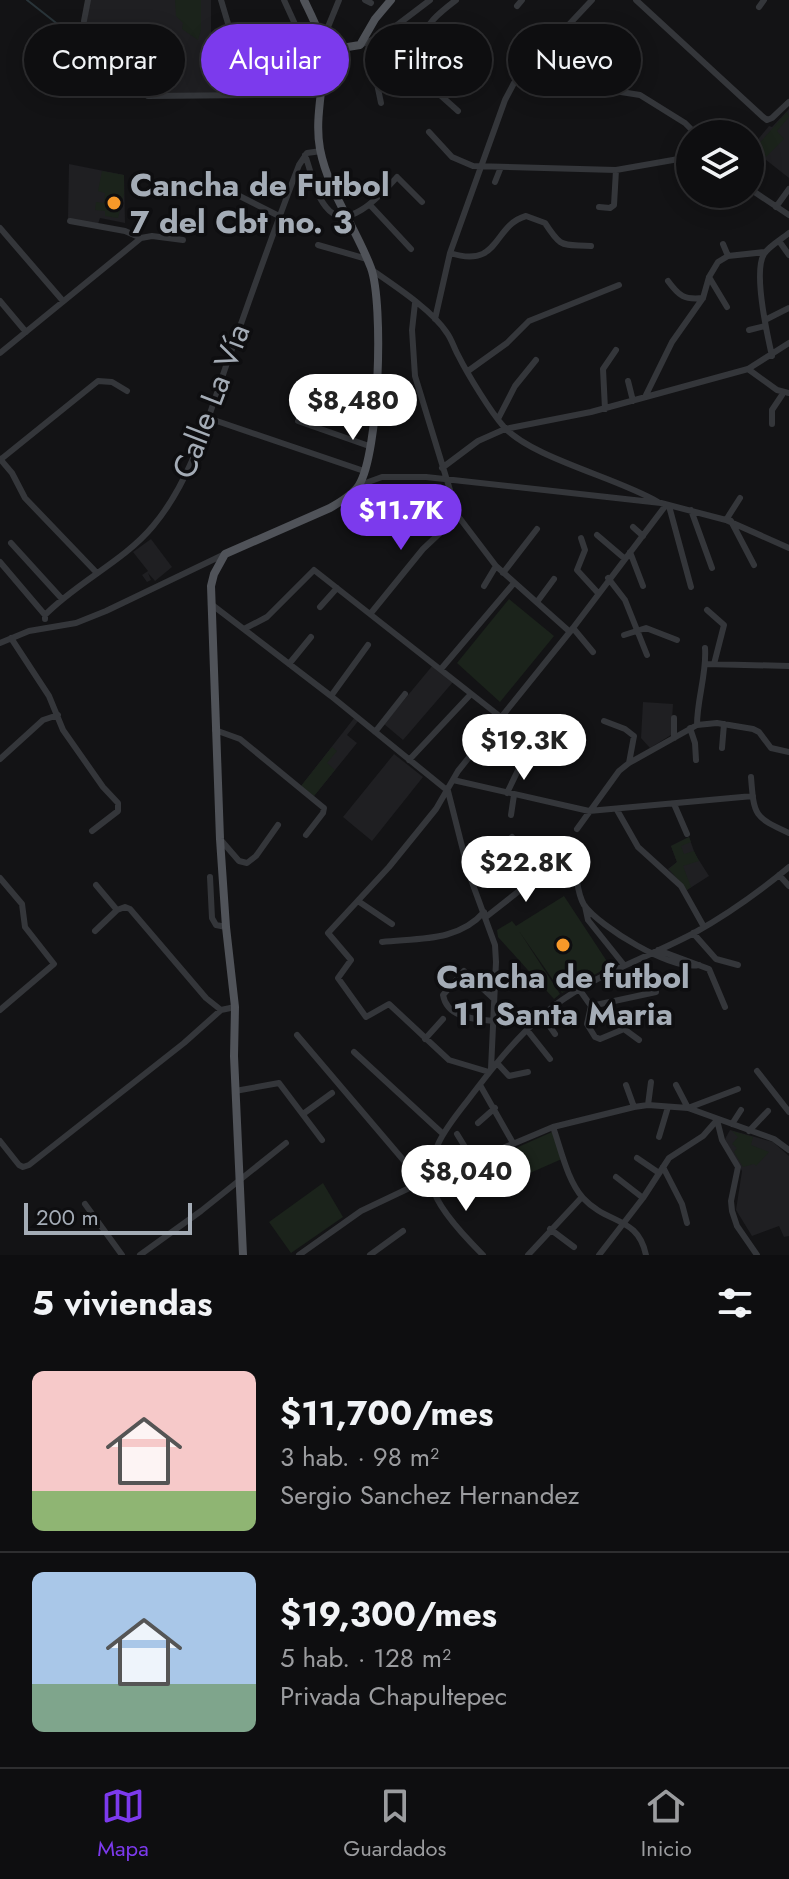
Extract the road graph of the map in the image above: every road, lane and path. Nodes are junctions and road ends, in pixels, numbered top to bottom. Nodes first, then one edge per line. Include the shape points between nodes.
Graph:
1 (88, 0) edge
2 (221, 0) edge
3 (284, 0) edge
4 (304, 0) edge
5 (339, 0) edge
6 (391, 0) edge
7 (430, 0) edge
8 (456, 0) edge
9 (592, 0) edge
10 (636, 0) edge
11 (764, 0) edge
12 (759, 7) dead end
13 (84, 21) dead end
14 (228, 24) edge
15 (295, 24) edge
16 (313, 24) edge
17 (330, 24) edge
18 (397, 24) edge
19 (429, 24) edge
20 (569, 24) edge
21 (365, 43) edge
22 (360, 45) junction
23 (349, 46) edge
24 (508, 94) edge
25 (320, 96) edge
26 (380, 96) edge
27 (441, 96) edge
28 (641, 96) edge
29 (789, 102) edge
30 (381, 103) dead end
31 (458, 111) dead end
32 (680, 120) edge
33 (429, 132) dead end
34 (321, 151) junction
35 (305, 155) junction
36 (676, 159) edge
37 (480, 167) junction
38 (501, 167) junction
39 (616, 170) junction
40 (495, 182) dead end
41 (218, 185) dead end
42 (789, 189) edge
43 (764, 199) edge
44 (422, 202) dead end
45 (370, 205) junction
46 (599, 207) dead end
47 (776, 207) junction
48 (347, 215) junction
49 (789, 215) edge
50 (279, 216) junction
51 (70, 221) dead end
52 (0, 228) edge
53 (789, 233) edge
54 (141, 238) junction
55 (183, 240) dead end
56 (779, 241) junction
57 (723, 244) dead end
58 (318, 245) dead end
59 (591, 246) dead end
60 (411, 249) dead end
61 (765, 252) junction
62 (450, 253) junction
63 (789, 255) edge
64 (728, 256) junction
65 (367, 259) junction
66 (372, 270) junction
67 (709, 277) junction
68 (668, 281) dead end
69 (619, 285) dead end
70 (703, 298) junction
71 (0, 301) edge
72 (63, 301) junction
73 (415, 303) junction
74 (727, 307) dead end
75 (789, 308) edge
76 (435, 319) junction
77 (765, 323) junction
78 (749, 330) dead end
79 (26, 332) junction
80 (789, 343) edge
81 (616, 350) dead end
82 (0, 353) edge
83 (772, 356) junction
84 (536, 360) dead end
85 (748, 369) junction
86 (468, 371) junction
87 (628, 381) dead end
88 (127, 391) dead end
89 (783, 393) edge
90 (292, 397) dead end
91 (645, 397) junction
92 (633, 401) junction
93 (789, 401) edge
94 (605, 409) junction
95 (208, 418) junction
96 (498, 419) junction
97 (373, 420) junction
98 (298, 421) dead end
99 (772, 424) dead end
100 (505, 429) junction
101 (369, 446) junction
102 (0, 459) edge
103 (442, 468) junction
104 (364, 471) junction
105 (447, 478) junction
106 (360, 485) junction
107 (740, 498) dead end
108 (665, 505) junction
109 (691, 510) junction
110 (458, 516) junction
111 (728, 520) junction
112 (633, 527) dead end
113 (537, 529) dead end
114 (597, 535) dead end
115 (643, 536) junction
116 (581, 538) dead end
117 (11, 543) dead end
118 (789, 548) edge
119 (225, 554) junction
120 (627, 555) junction
121 (754, 565) dead end
122 (1, 566) edge
123 (496, 566) junction
124 (712, 568) dead end
125 (96, 572) junction
126 (503, 573) junction
127 (608, 578) junction
128 (554, 579) dead end
129 (514, 583) junction
130 (484, 586) dead end
131 (643, 586) dead end
132 (691, 587) dead end
133 (337, 588) junction
134 (598, 593) junction
135 (62, 599) junction
136 (537, 602) junction
137 (211, 604) junction
138 (320, 607) dead end
139 (707, 610) dead end
140 (371, 613) junction
141 (45, 615) junction
142 (46, 626) junction
143 (244, 629) junction
144 (638, 629) junction
145 (571, 630) junction
146 (624, 635) dead end
147 (311, 637) dead end
148 (11, 638) junction
149 (677, 640) dead end
150 (0, 643) edge
151 (368, 645) dead end
152 (705, 648) dead end
153 (593, 652) dead end
154 (647, 655) dead end
155 (289, 664) junction
156 (710, 664) junction
157 (789, 666) edge
158 (441, 669) junction
159 (405, 694) dead end
160 (471, 694) junction
161 (331, 696) junction
162 (58, 715) junction
163 (502, 718) junction
164 (674, 718) dead end
165 (604, 721) dead end
166 (724, 724) junction
167 (693, 727) junction
168 (215, 730) junction
169 (375, 732) junction
170 (674, 738) junction
171 (722, 748) dead end
172 (789, 752) edge
173 (0, 759) edge
174 (409, 760) junction
175 (696, 760) dead end
176 (522, 762) dead end
177 (629, 763) junction
178 (751, 777) dead end
179 (453, 780) junction
180 (448, 791) junction
181 (510, 794) junction
182 (753, 796) junction
183 (674, 804) junction
184 (617, 810) junction
185 (589, 811) junction
186 (511, 815) dead end
187 (278, 825) dead end
188 (577, 829) dead end
189 (92, 831) dead end
190 (789, 833) edge
191 (687, 834) dead end
192 (306, 835) dead end
193 (512, 837) dead end
194 (220, 839) junction
195 (789, 867) edge
196 (547, 869) dead end
197 (469, 874) junction
198 (779, 875) junction
199 (210, 877) dead end
200 (0, 878) edge
201 (577, 881) dead end
202 (96, 885) dead end
203 (789, 886) edge
204 (358, 901) junction
205 (585, 905) junction
206 (117, 910) junction
207 (485, 914) junction
208 (392, 924) dead end
209 (226, 927) junction
210 (704, 927) junction
211 (95, 931) dead end
212 (693, 933) junction
213 (382, 942) dead end
214 (658, 950) junction
215 (651, 954) junction
216 (624, 965) junction
217 (699, 965) junction
218 (738, 965) dead end
219 (579, 989) junction
220 (656, 992) dead end
221 (495, 999) junction
222 (556, 1004) junction
223 (591, 1006) junction
224 (235, 1007) junction
225 (725, 1007) dead end
226 (0, 1010) edge
227 (221, 1010) junction
228 (542, 1015) junction
229 (443, 1019) dead end
230 (493, 1021) junction
231 (569, 1021) dead end
232 (527, 1030) junction
233 (555, 1034) dead end
234 (297, 1035) dead end
235 (425, 1039) junction
236 (639, 1040) dead end
237 (354, 1052) dead end
238 (550, 1059) dead end
239 (497, 1063) junction
240 (490, 1071) junction
241 (757, 1071) dead end
242 (528, 1072) dead end
243 (651, 1082) dead end
244 (480, 1085) junction
245 (626, 1085) dead end
246 (676, 1085) dead end
247 (738, 1089) dead end
248 (235, 1091) junction
249 (332, 1093) dead end
250 (648, 1105) junction
251 (634, 1107) junction
252 (668, 1107) junction
253 (495, 1108) junction
254 (688, 1108) junction
255 (741, 1110) dead end
256 (768, 1111) dead end
257 (789, 1112) edge
258 (303, 1114) junction
259 (717, 1120) junction
260 (478, 1123) dead end
261 (732, 1124) junction
262 (553, 1127) junction
263 (749, 1131) junction
264 (442, 1133) junction
265 (457, 1134) dead end
266 (659, 1137) dead end
267 (322, 1140) dead end
268 (0, 1141) edge
269 (286, 1143) dead end
270 (513, 1143) junction
271 (788, 1145) edge
272 (637, 1158) dead end
273 (473, 1160) junction
274 (661, 1170) junction
275 (241, 1176) junction
276 (616, 1177) dead end
277 (432, 1178) junction
278 (422, 1182) junction
279 (582, 1197) junction
280 (643, 1198) junction
281 (85, 1204) dead end
282 (622, 1223) junction
283 (687, 1223) dead end
284 (550, 1229) junction
285 (403, 1231) dead end
286 (574, 1247) dead end
287 (304, 1254) edge
288 (122, 1255) edge
289 (140, 1255) edge
290 (243, 1255) edge
291 (370, 1255) edge
292 (483, 1255) edge
293 (528, 1255) edge
294 (599, 1255) edge
295 (646, 1255) edge
296 (757, 1255) edge

1 - 13 street
2 - 14 street
3 - 15 street
4 - 16 main road
5 - 17 street
6 - 22 main road
7 - 18 street
8 - 19 street
9 - 20 street
10 - 29 street via 767,120
11 - 12 street
21 - 22 street
22 - 23 main road
24 - 37 street
25 - 34 main road
26 - 30 street
27 - 31 street
28 - 32 street
33 - 37 street via 452,157
34 - 35 street
34 - 48 main road
35 - 48 street via 326,209
35 - 50 street, Calle La Vía
36 - 39 street
37 - 38 street
37 - 62 street
38 - 39 street
38 - 40 street
39 - 46 street via 614,205
41 - 50 street
42 - 47 street
43 - 47 street
44 - 45 street via 397,177
45 - 48 street
45 - 60 street
47 - 49 street
48 - 65 main road
50 - 95 street, Calle La Vía
51 - 54 street
52 - 72 street
53 - 56 street
54 - 55 street
54 - 72 street
56 - 61 street
56 - 63 street
57 - 64 street
58 - 65 street
59 - 62 street via 561,244 545,223 526,216 476,257
61 - 64 street
61 - 77 street via 760,272
62 - 76 street
64 - 67 street
65 - 66 main road
66 - 73 street
66 - 97 main road via 379,337
67 - 70 street
67 - 74 street
68 - 70 street via 687,300
69 - 86 street via 529,321
70 - 91 street via 672,342
71 - 79 street
72 - 79 street
73 - 76 street
73 - 103 street via 415,376
75 - 77 street
76 - 86 street
77 - 78 street
77 - 83 street
79 - 82 street
80 - 83 street
81 - 94 street via 603,369
83 - 85 street
84 - 96 street
85 - 89 street
85 - 91 street
86 - 96 street
87 - 92 street
88 - 102 street via 98,381
89 - 93 street
89 - 99 street via 772,410
90 - 97 street
91 - 92 street
92 - 94 street
94 - 100 street
95 - 104 street
95 - 125 street, Calle La Vía via 181,483 152,528
96 - 100 street
97 - 101 main road
98 - 101 street
100 - 103 street via 478,441
100 - 108 street via 558,459
101 - 104 main road
102 - 125 street via 25,498
103 - 105 street
104 - 106 main road
105 - 106 street via 382,477
105 - 108 street
105 - 110 street
106 - 119 main road via 330,508
107 - 111 street
108 - 109 street
108 - 115 street
108 - 132 street
109 - 111 street
109 - 124 street
110 - 123 street
110 - 140 street via 423,549
111 - 118 street
111 - 121 street
112 - 115 street
113 - 126 street
114 - 120 street
115 - 120 street
116 - 134 street via 585,550 577,570
117 - 135 street
119 - 137 main road via 211,581
119 - 142 street via 106,611 76,623
120 - 127 street
120 - 131 street
122 - 141 street
123 - 126 street
123 - 130 street
125 - 135 street, Calle La Vía
126 - 129 street
127 - 134 street
127 - 144 street
128 - 136 street
129 - 136 street
129 - 158 street
133 - 138 street
133 - 140 street
133 - 143 street via 313,570 267,617
134 - 145 street
135 - 141 street, Calle La Vía
136 - 145 street
137 - 143 street
137 - 168 main road
139 - 156 street via 724,625
140 - 158 street
141 - 142 street
142 - 148 street
143 - 155 street
144 - 146 street
144 - 149 street
144 - 154 street
145 - 153 street
145 - 163 street
147 - 155 street
148 - 150 street
148 - 162 street
151 - 161 street
152 - 156 street
155 - 161 street
156 - 157 street
156 - 167 street
158 - 160 street
159 - 169 street
160 - 163 street
160 - 174 street
161 - 169 street
162 - 173 street via 43,720
162 - 189 street via 69,739 118,803 118,811
163 - 179 street
164 - 170 street
165 - 177 street via 634,736
166 - 167 street
166 - 171 street
166 - 172 street via 753,729 771,748
167 - 170 street
167 - 175 street
168 - 192 street via 240,739 324,808
168 - 194 main road
169 - 174 street
170 - 177 street
174 - 180 street
176 - 181 street
177 - 185 street
178 - 182 street
179 - 180 street
179 - 181 street
180 - 197 street
180 - 204 street
181 - 185 street
181 - 186 street
182 - 183 street
182 - 190 street via 759,818
183 - 184 street
183 - 191 street
184 - 185 street
184 - 210 street via 638,847 681,886
185 - 188 street
187 - 194 street via 247,863
193 - 197 street
194 - 209 main road
195 - 198 street
196 - 207 street
197 - 207 street
198 - 203 street
198 - 210 street
199 - 209 street via 212,918
200 - 226 street via 22,904 25,927 54,964
201 - 205 street
202 - 206 street
204 - 208 street
204 - 235 street via 328,933 351,960 338,978 366,1017 389,1004
205 - 215 street
205 - 216 street via 588,920
206 - 211 street
206 - 227 street via 130,909
207 - 213 street via 453,934
207 - 221 street via 495,945
209 - 224 main road
210 - 212 street
212 - 214 street
212 - 218 street via 716,959
214 - 215 street
214 - 217 street
215 - 216 street
215 - 217 street
216 - 219 street
217 - 225 street via 713,974
219 - 222 street
219 - 223 street
220 - 223 street
221 - 230 street
221 - 230 street via 464,971 443,995 445,1004 458,1014
222 - 228 street
222 - 231 street
223 - 236 street via 587,1024 595,1037 624,1029
224 - 227 street
224 - 248 main road
227 - 268 street via 29,1165 19,1165
228 - 232 street
228 - 233 street
229 - 235 street
230 - 240 street
232 - 238 street
232 - 239 street
234 - 278 street
235 - 240 street via 449,1060
237 - 264 street
239 - 240 street
239 - 242 street via 509,1076
240 - 244 street
241 - 257 street
243 - 250 street
244 - 253 street
244 - 264 street
245 - 251 street
246 - 254 street
247 - 254 street
248 - 258 street via 279,1083
248 - 275 main road
249 - 258 street
250 - 251 street
250 - 252 street
251 - 262 street
252 - 254 street
252 - 266 street
253 - 260 street
253 - 270 street
254 - 259 street
255 - 261 street
256 - 263 street
258 - 267 street
259 - 261 street
259 - 274 street
259 - 296 street via 738,1167 733,1218
261 - 263 street
262 - 270 street
262 - 279 street
263 - 271 street
264 - 277 street via 432,1158
265 - 273 street
269 - 275 street
270 - 273 street
272 - 274 street
273 - 277 street
274 - 280 street
274 - 283 street
275 - 289 street
275 - 290 main road
276 - 280 street
277 - 278 street
277 - 292 street via 433,1191
278 - 287 street via 361,1211
279 - 282 street
279 - 284 street
280 - 282 street
281 - 288 street
282 - 294 street
282 - 295 street via 641,1237
284 - 286 street
284 - 293 street
285 - 291 street

